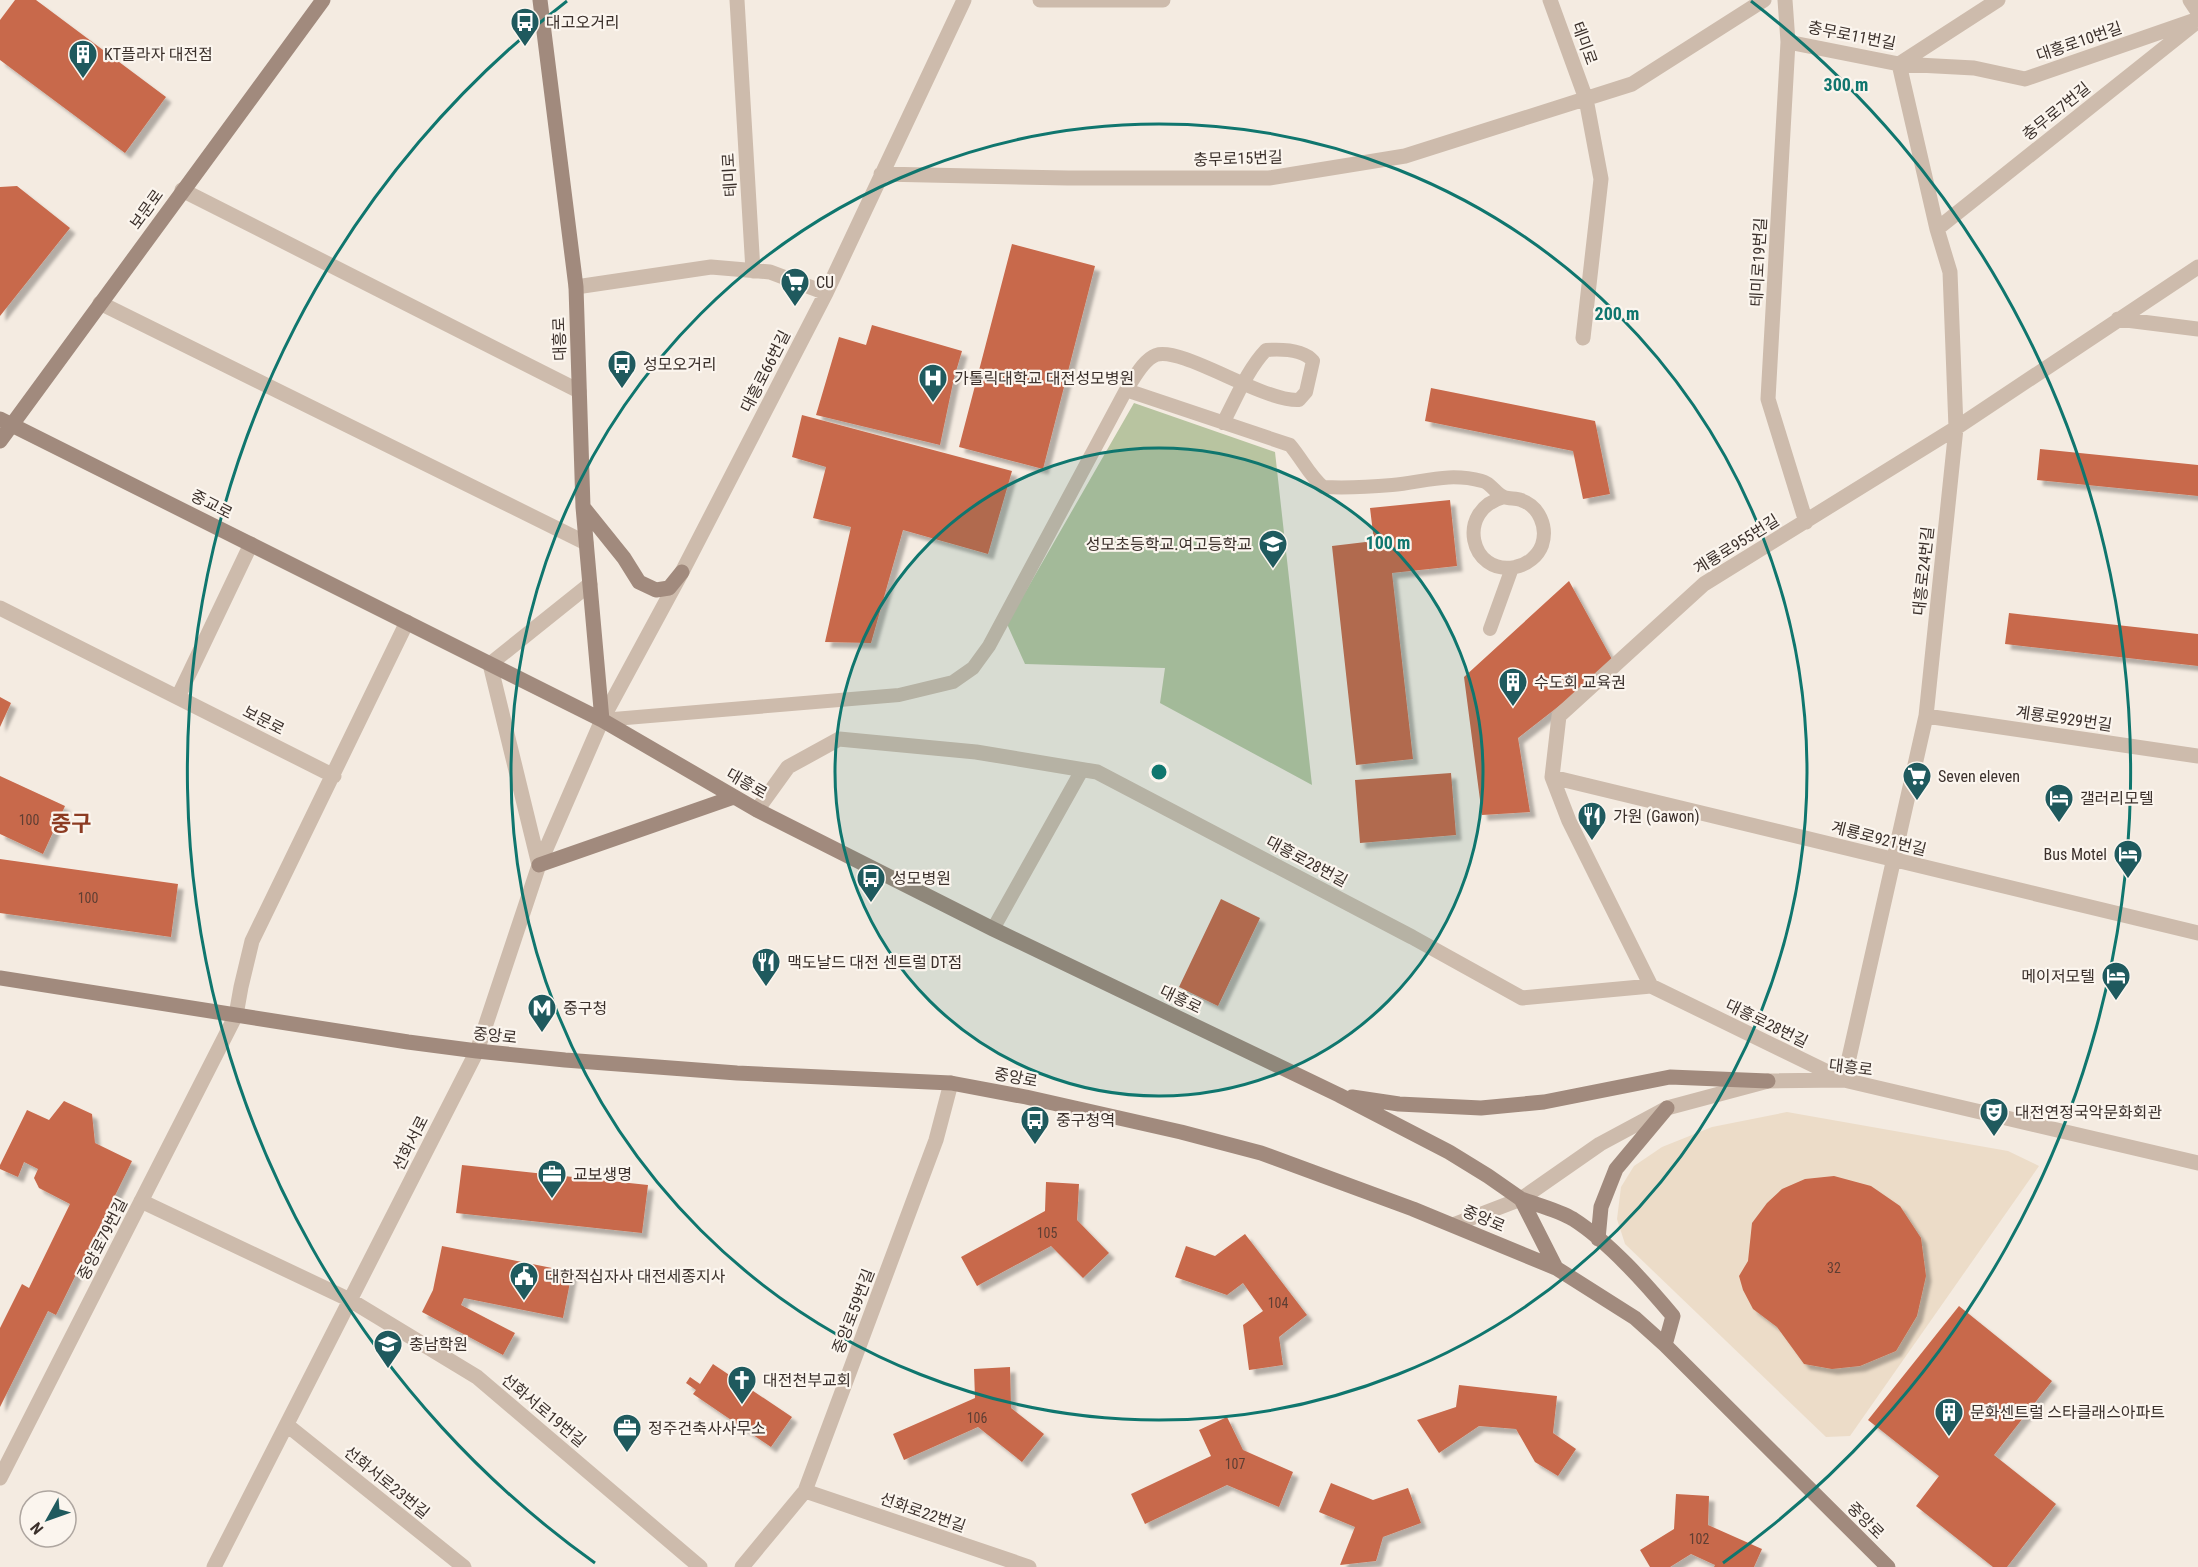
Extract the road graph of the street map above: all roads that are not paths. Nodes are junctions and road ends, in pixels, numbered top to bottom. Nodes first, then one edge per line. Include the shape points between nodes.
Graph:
1 (323, 0) edge
2 (540, 0) edge
3 (737, 0) edge
4 (964, 0) edge
5 (1040, 0) edge
6 (1163, 0) edge
7 (1550, 0) edge
8 (1764, 0) edge
9 (1785, 0) edge
10 (1998, 0) edge
11 (2190, 0) edge
12 (2198, 12) edge
13 (2198, 20) edge
14 (1788, 42) junction
15 (1899, 64) junction
16 (1586, 99) junction
17 (881, 174) junction
18 (182, 190) junction
19 (1937, 229) junction
20 (2198, 267) edge
21 (753, 271) junction
22 (576, 286) junction
23 (826, 293) junction
24 (100, 303) junction
25 (2118, 319) junction
26 (2198, 329) edge
27 (1583, 338) dead end
28 (1244, 384) junction
29 (1126, 390) junction
30 (579, 391) junction
31 (6, 422) edge
32 (1223, 423) junction
33 (1956, 428) junction
34 (0, 441) edge
35 (1504, 497) junction
36 (583, 507) junction
37 (1806, 522) junction
38 (586, 543) junction
39 (251, 544) junction
40 (1512, 568) junction
41 (682, 572) junction
42 (590, 584) junction
43 (0, 608) edge
44 (407, 622) junction
45 (1490, 629) dead end
46 (490, 664) junction
47 (178, 697) junction
48 (1926, 716) junction
49 (602, 720) junction
50 (2198, 756) edge
51 (1082, 770) junction
52 (334, 776) junction
53 (1552, 777) junction
54 (734, 796) junction
55 (758, 810) junction
56 (1894, 861) junction
57 (539, 865) junction
58 (993, 929) junction
59 (2198, 933) edge
60 (0, 978) edge
61 (1651, 986) junction
62 (236, 1015) junction
63 (477, 1051) junction
64 (1844, 1080) junction
65 (1768, 1081) junction
66 (951, 1083) junction
67 (1339, 1095) junction
68 (1666, 1108) junction
69 (2198, 1163) edge
70 (1521, 1199) junction
71 (141, 1201) junction
72 (1453, 1225) junction
73 (1598, 1239) junction
74 (1556, 1268) junction
75 (350, 1300) junction
76 (1665, 1345) junction
77 (287, 1425) junction
78 (0, 1478) edge
79 (805, 1491) junction
80 (214, 1567) edge
81 (464, 1567) edge
82 (700, 1567) edge
83 (742, 1567) edge
84 (1029, 1567) edge
85 (1888, 1567) edge

1 - 18 main road, 보문로
2 - 22 main road, 대흥로
3 - 21 street, 테미로
4 - 17 street, 대흥로66번길
5 - 6 street
7 - 16 street, 테미로
8 - 16 street, 충무로15번길 via 1632,84
9 - 14 street, 테미로19번길
10 - 15 street, 충무로11번길
11 - 12 street
13 - 15 street, 대흥로10번길 via 2025,79 1974,68
13 - 19 street, 충무로7번길
14 - 15 street, 충무로11번길
14 - 37 street, 테미로19번길 via 1768,399
15 - 19 street, 대흥로24번길
16 - 17 street, 충무로15번길 via 1405,156 1269,178
16 - 27 street via 1601,179
17 - 23 street, 대흥로66번길
18 - 24 main road, 보문로
18 - 30 street
19 - 33 street, 대흥로24번길 via 1950,273
20 - 25 street, 계룡로955번길
21 - 22 street via 711,267
21 - 23 street
22 - 30 main road, 대흥로
23 - 41 street, 대흥로66번길
24 - 31 main road, 보문로
24 - 38 street
25 - 26 street
25 - 33 street, 계룡로955번길
28 - 28 lane via 1266,350 1308,355 1313,361 1306,392 1299,400
28 - 29 lane via 1170,354 1154,356
28 - 32 lane
29 - 32 lane
29 - 49 lane via 989,646 973,668 953,682 899,694
30 - 36 main road, 대흥로
31 - 34 main road, 보문로
31 - 39 main road, 중교로
32 - 35 lane via 1290,445 1310,476 1323,487 1392,485 1454,476 1485,482
33 - 37 street, 계룡로955번길
33 - 48 street, 대흥로24번길
35 - 40 lane via 1479,512 1474,542 1484,559
35 - 40 lane via 1532,507 1539,514 1544,534 1538,553 1522,566
36 - 38 main road, 대흥로
36 - 41 main road via 639,582 656,590 669,588
37 - 53 street, 계룡로955번길 via 1704,584 1559,716
38 - 42 main road, 대흥로
39 - 44 main road, 중교로
39 - 47 street
40 - 45 lane
41 - 49 street, 대흥로66번길
42 - 46 street
42 - 49 main road, 대흥로
43 - 47 street, 보문로
44 - 46 main road, 중교로
44 - 52 street
46 - 49 main road, 중교로
46 - 57 street
47 - 52 street, 보문로
48 - 50 street, 계룡로929번길
48 - 56 street, 대흥로24번길
49 - 54 main road, 대흥로
49 - 57 street, 선화서로
51 - 55 street, 대흥로28번길 via 976,752 839,740 788,767
51 - 58 lane
51 - 61 street, 대흥로28번길 via 1097,772 1522,998
52 - 62 street via 252,941
53 - 56 street, 계룡로921번길
53 - 61 street, 계룡로955번길 via 1569,821
54 - 55 main road, 대흥로
54 - 57 main road
55 - 58 main road, 대흥로
56 - 59 street, 계룡로921번길
56 - 64 street, 대흥로24번길
57 - 63 street, 선화서로
58 - 67 main road, 대흥로
60 - 62 main road, 중앙로
61 - 64 street, 대흥로28번길
62 - 63 main road, 중앙로
62 - 71 street, 중앙로79번길
63 - 66 main road, 중앙로 via 737,1073
63 - 75 street, 선화서로
64 - 65 street, 대흥로
64 - 69 street, 대흥로
65 - 67 main road via 1671,1077 1544,1102 1481,1108 1399,1104
65 - 68 street, 대흥로
66 - 72 main road, 중앙로 via 1261,1153
66 - 79 street, 중앙로59번길 via 936,1140
67 - 70 main road, 대흥로 via 1449,1152
68 - 70 street, 대흥로 via 1600,1144
68 - 73 main road via 1616,1170 1602,1207
70 - 72 street
70 - 73 main road via 1572,1218
70 - 74 main road, 대흥로
71 - 75 street, 선화서로19번길
71 - 78 street, 중앙로79번길
72 - 74 main road, 중앙로
73 - 76 main road via 1673,1316
74 - 76 main road, 중앙로 via 1635,1318
75 - 77 street, 선화서로
75 - 82 street, 선화서로19번길 via 477,1377
76 - 85 main road, 중앙로
77 - 80 street, 선화서로
77 - 81 street, 선화서로23번길
79 - 83 street, 중앙로59번길
79 - 84 street, 선화로22번길

